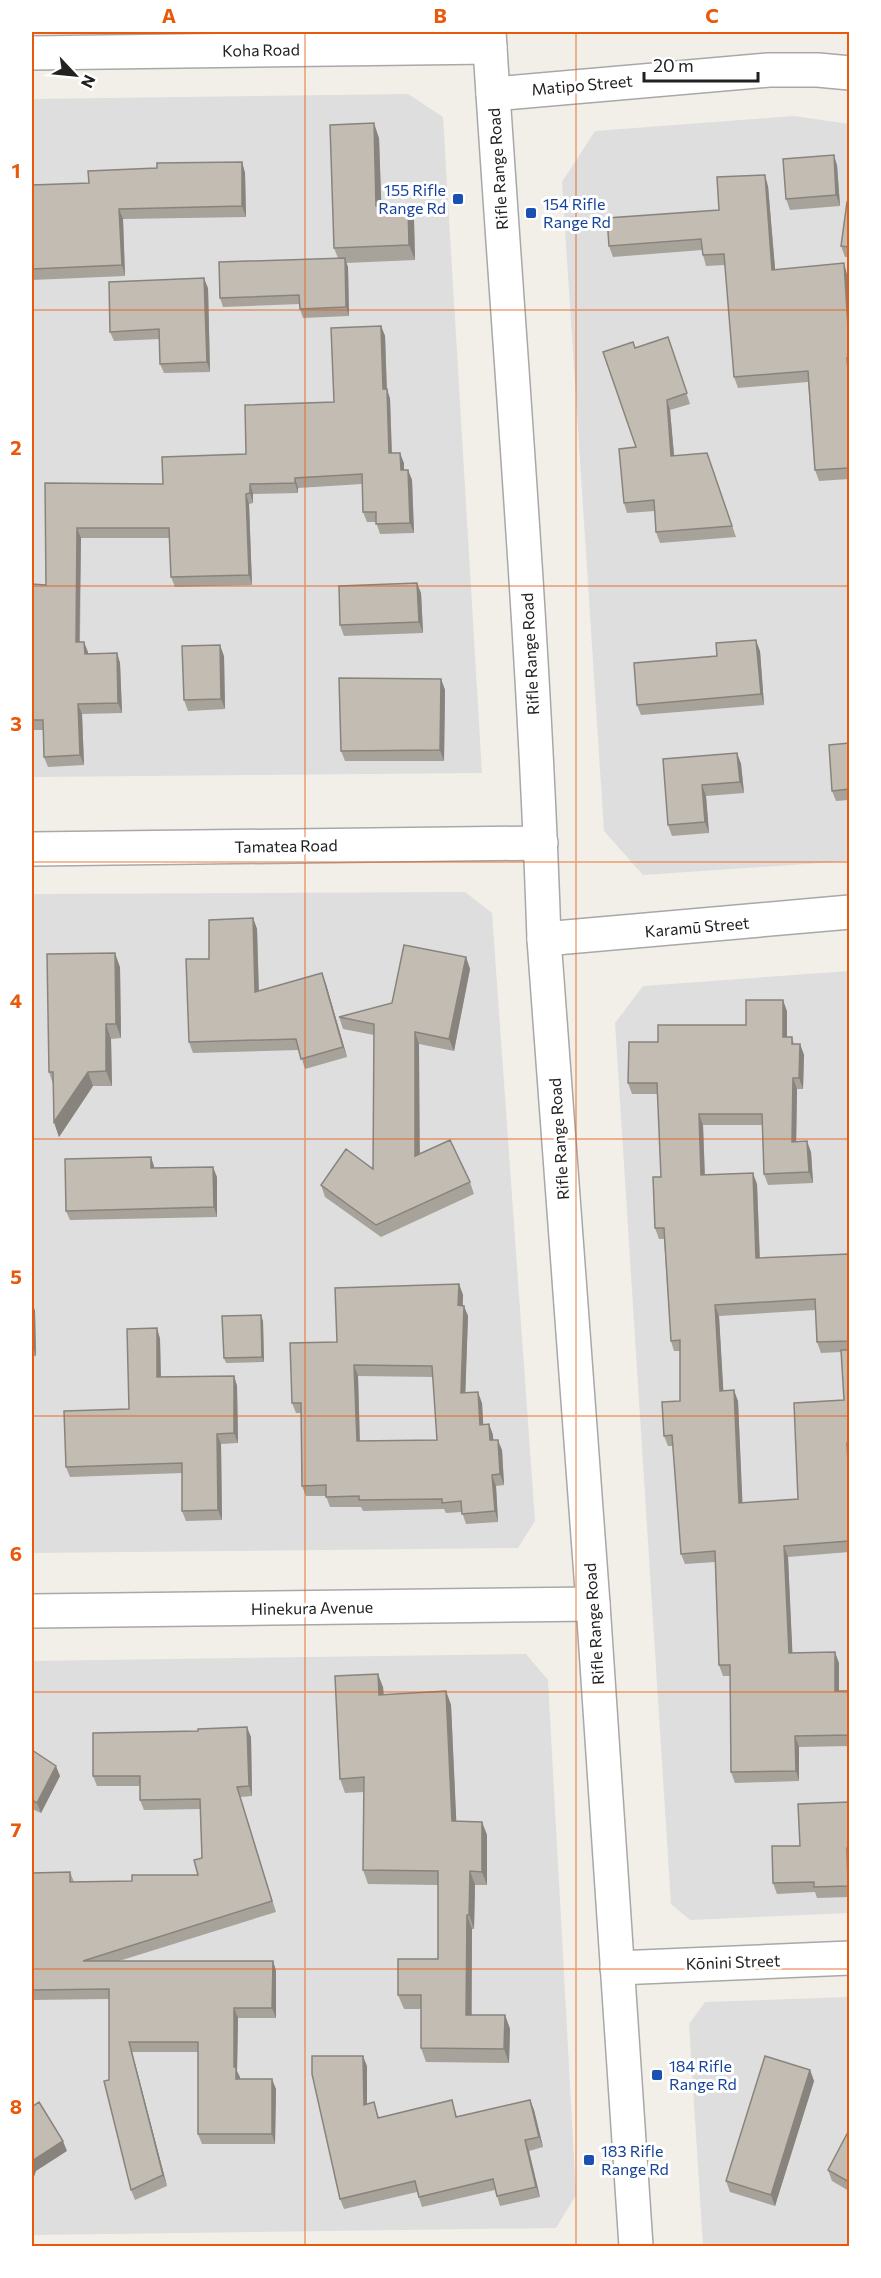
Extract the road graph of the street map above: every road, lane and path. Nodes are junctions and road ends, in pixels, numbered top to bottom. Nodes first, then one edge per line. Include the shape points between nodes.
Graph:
1 (489, 39) edge
2 (32, 53) edge
3 (849, 73) edge
4 (493, 94) junction
5 (541, 843) junction
6 (32, 849) edge
7 (849, 912) edge
8 (544, 939) junction
9 (593, 1604) junction
10 (32, 1611) edge
11 (849, 1958) edge
12 (616, 1968) junction
13 (636, 2247) edge

1 - 2 street, Koha Road
1 - 4 street, Rifle Range Road
3 - 4 street, Matipo Street via 769,70
4 - 5 street, Rifle Range Road
5 - 6 street, Tamatea Road
5 - 8 street, Rifle Range Road
7 - 8 street, Karamū Street
8 - 9 street, Rifle Range Road
9 - 10 street, Hinekura Avenue
9 - 12 street, Rifle Range Road
11 - 12 street, Kōnini Street
12 - 13 street, Rifle Range Road

